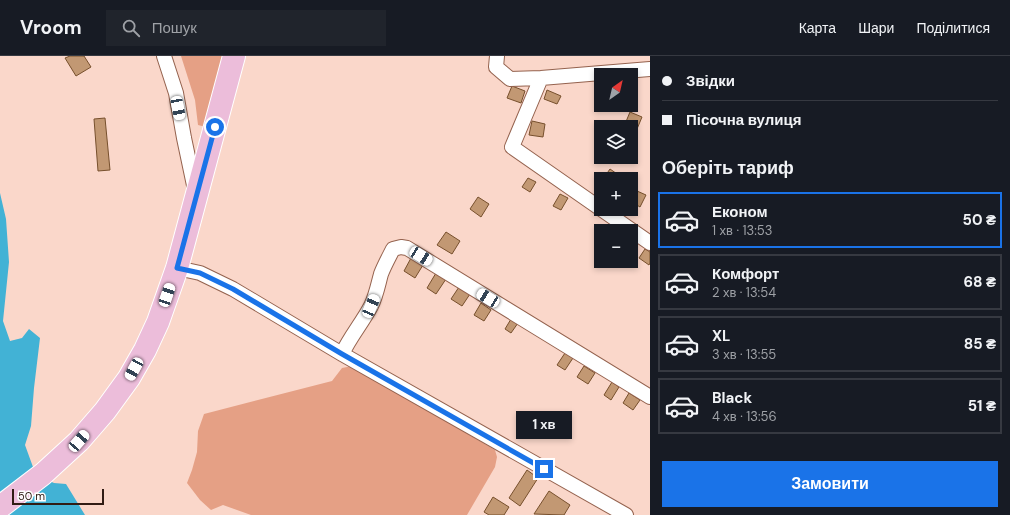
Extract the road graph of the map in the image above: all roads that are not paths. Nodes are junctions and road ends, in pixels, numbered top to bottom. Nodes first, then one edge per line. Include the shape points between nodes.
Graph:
1 (164, 56) edge
2 (234, 56) edge
3 (497, 56) edge
4 (650, 69) edge
5 (541, 78) junction
6 (196, 194) junction
7 (594, 204) edge
8 (611, 216) edge
9 (650, 243) edge
10 (177, 268) junction
11 (342, 354) junction
12 (650, 397) edge
13 (0, 507) edge
14 (626, 515) edge

1 - 6 street via 176,93
2 - 6 main road
3 - 5 street via 496,67 510,79
4 - 5 street
5 - 7 street via 512,147
6 - 10 main road
8 - 9 street
10 - 11 street via 200,273 233,289
10 - 13 main road via 145,350 105,411 79,441 43,474
11 - 12 street via 371,306 393,249 400,247 407,248
11 - 14 street

